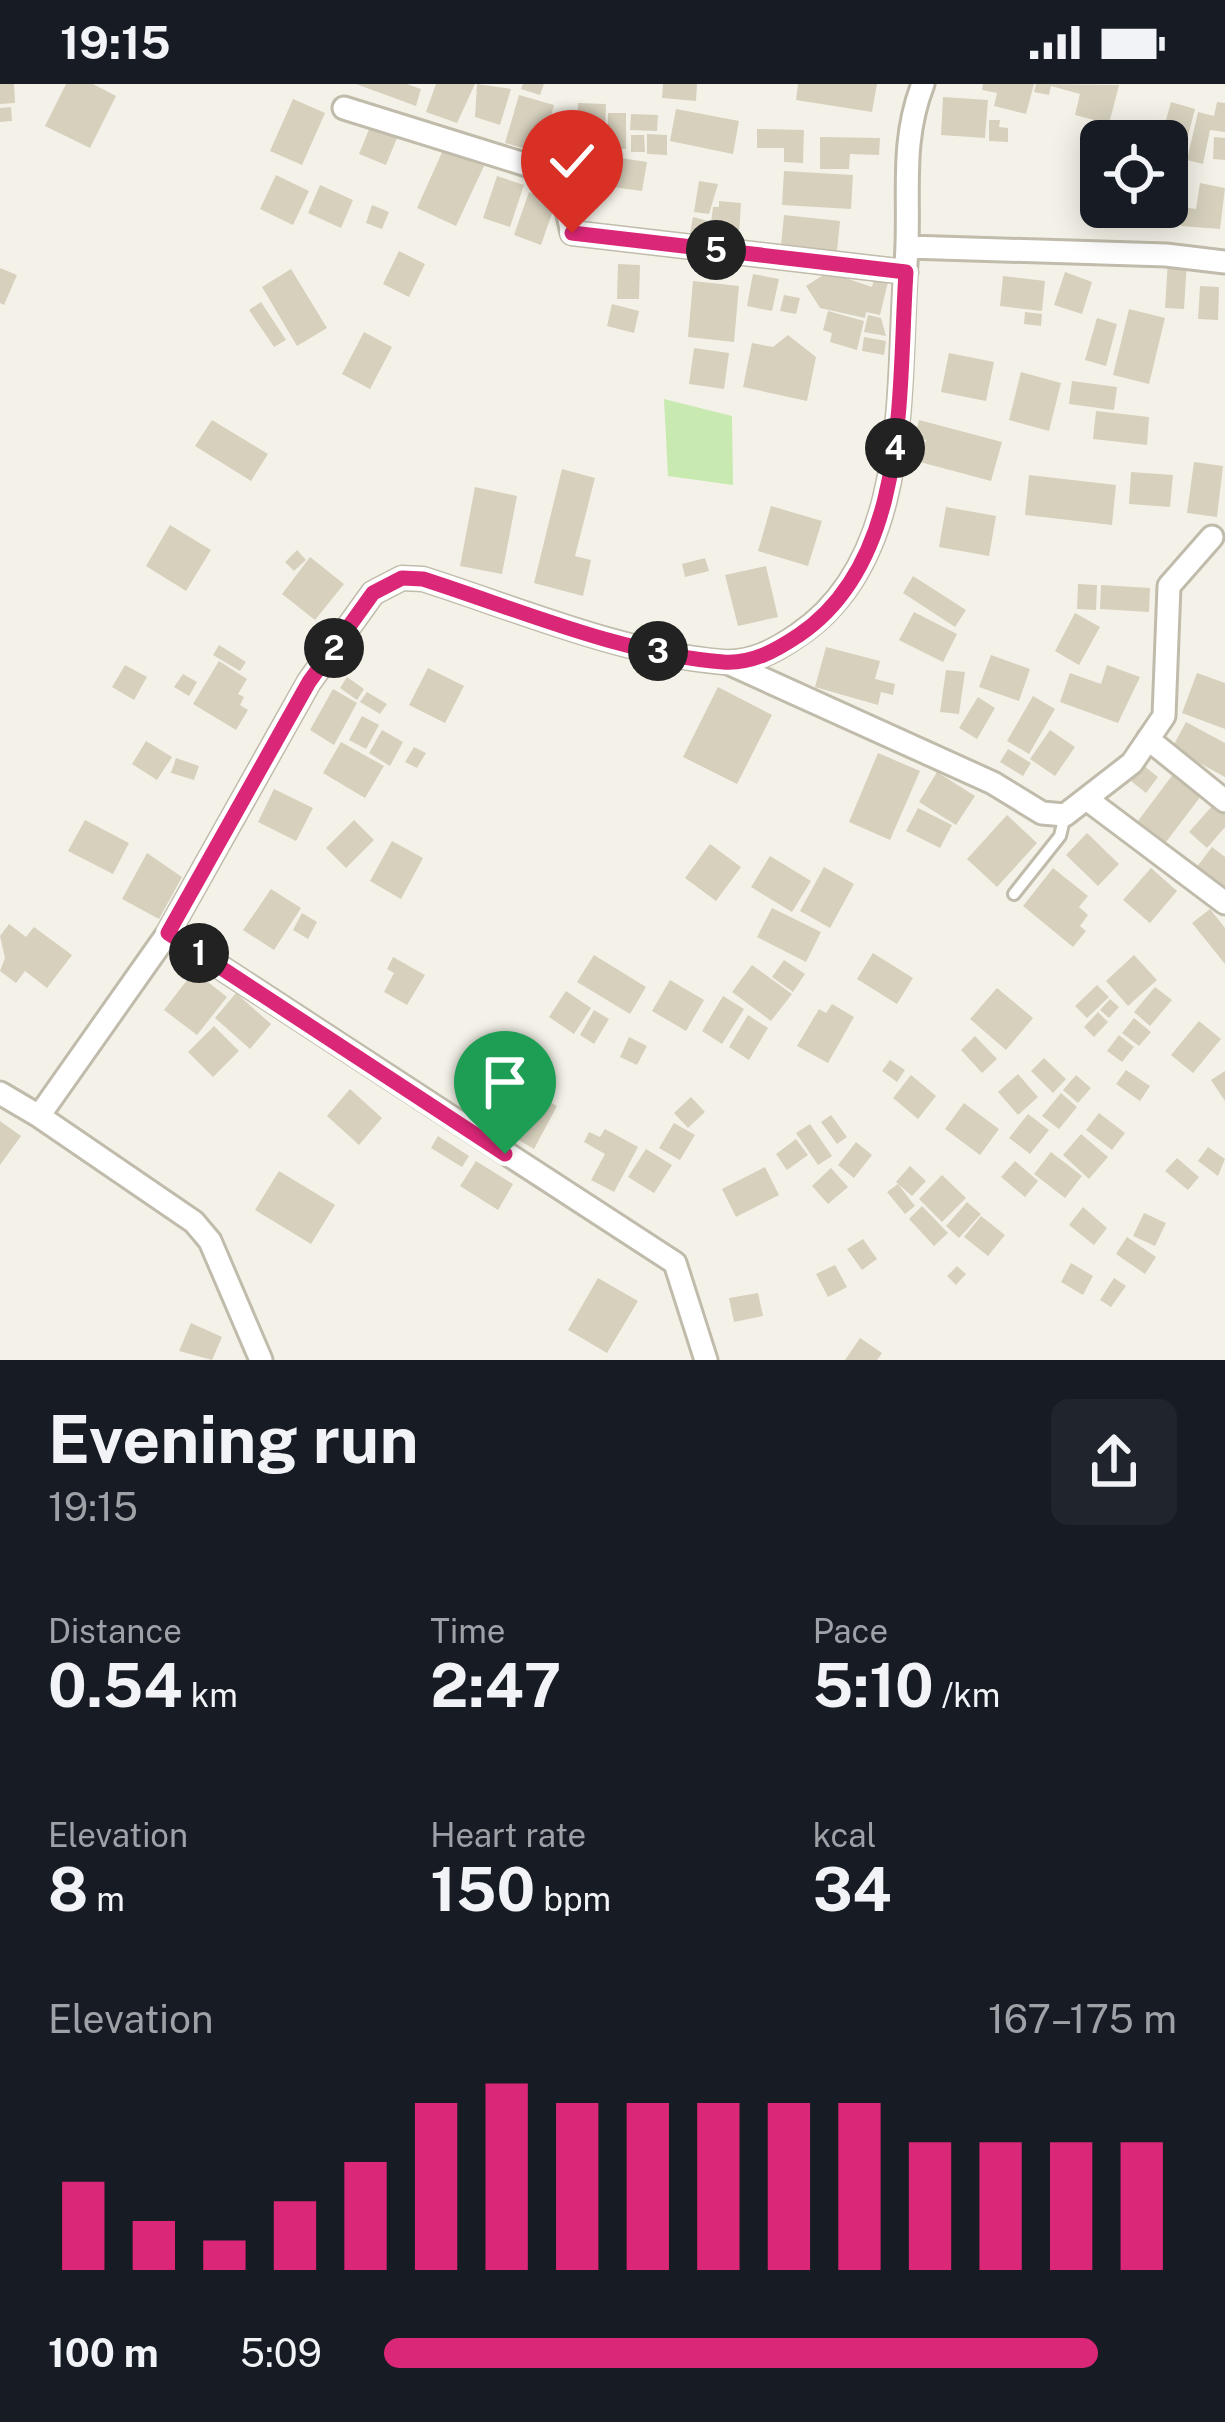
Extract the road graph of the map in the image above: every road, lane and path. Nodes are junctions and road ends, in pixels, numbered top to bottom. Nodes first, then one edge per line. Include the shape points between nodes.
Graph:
1 (923, 84) edge
2 (344, 108) dead end
3 (908, 247) junction
4 (1225, 262) edge
5 (906, 272) junction
6 (1212, 537) dead end
7 (727, 662) junction
8 (1148, 739) junction
9 (1088, 800) junction
10 (1225, 801) edge
11 (1065, 815) junction
12 (1014, 893) dead end
13 (1225, 903) edge
14 (168, 933) junction
15 (0, 1093) edge
16 (39, 1116) junction
17 (261, 1360) edge
18 (706, 1360) edge

1 - 3 street via 907,124
2 - 5 street via 559,175 572,233
3 - 4 street
3 - 5 street
5 - 7 street via 894,462 861,567 822,620 769,655
6 - 8 street via 1169,586 1167,695
7 - 11 street via 993,782 1042,813
7 - 14 street via 639,648 402,578 373,593 309,682
8 - 9 street
8 - 10 street
9 - 11 street
9 - 13 street
11 - 12 lane via 1060,836
14 - 16 street
14 - 18 street via 675,1263
15 - 16 street
16 - 17 street via 194,1222 210,1241

